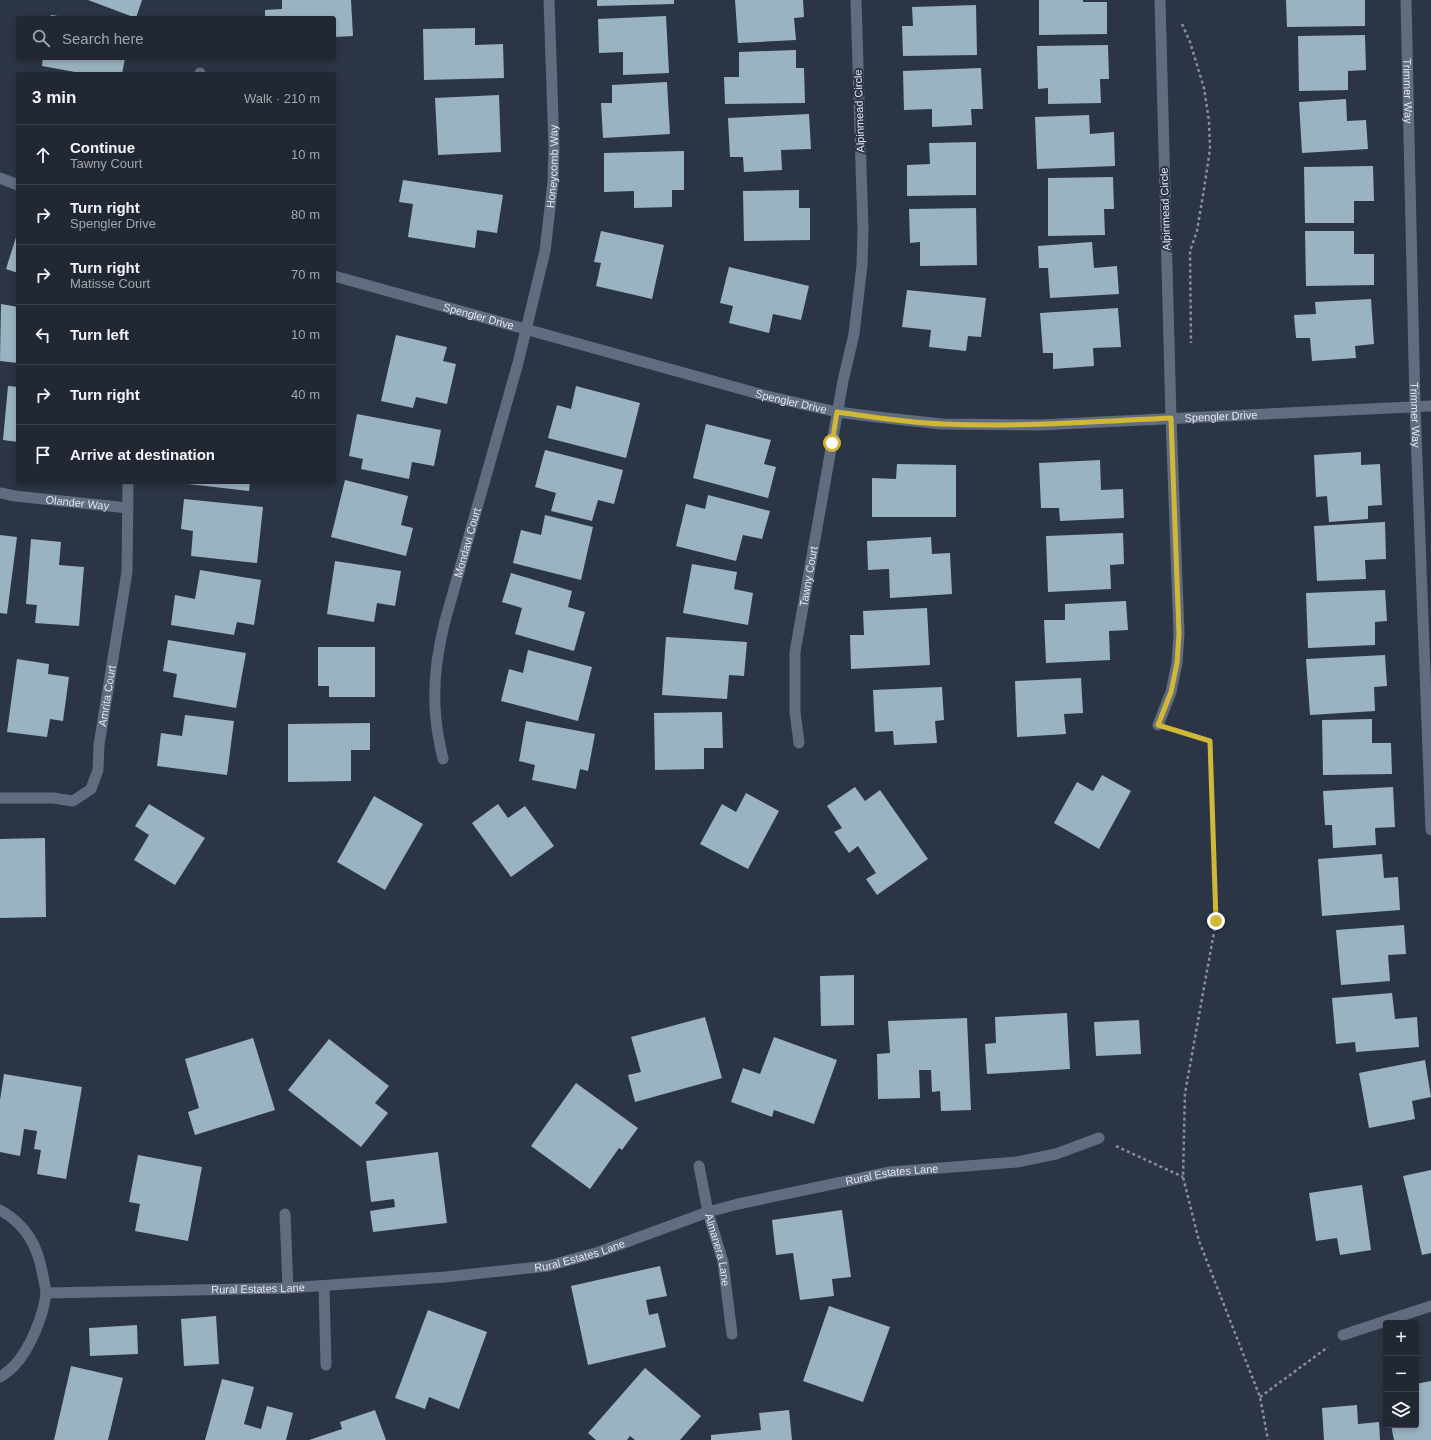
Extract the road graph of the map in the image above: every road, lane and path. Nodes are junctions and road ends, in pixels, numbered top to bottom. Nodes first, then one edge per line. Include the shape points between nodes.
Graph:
1 (550, 0) edge
2 (856, 0) edge
3 (1160, 0) edge
4 (1406, 0) edge
5 (1181, 19) dead end
6 (0, 178) edge
7 (16, 184) edge
8 (336, 277) edge
9 (526, 329) junction
10 (1191, 348) dead end
11 (1431, 406) edge
12 (1415, 407) junction
13 (837, 412) junction
14 (1171, 418) junction
15 (128, 484) edge
16 (0, 493) edge
17 (128, 508) junction
18 (1158, 725) joint
19 (799, 742) dead end
20 (442, 759) dead end
21 (0, 798) edge
22 (1431, 830) edge
23 (1099, 1138) joint
24 (699, 1166) dead end
25 (1183, 1177) junction
26 (0, 1210) edge
27 (708, 1212) junction
28 (285, 1214) dead end
29 (324, 1286) junction
30 (288, 1288) junction
31 (46, 1293) junction
32 (1431, 1306) edge
33 (732, 1334) dead end
34 (1342, 1335) joint
35 (326, 1365) dead end
36 (0, 1377) edge
37 (1260, 1397) junction
38 (1268, 1440) edge

1 - 9 street, Honeycomb Way via 553,182 545,251
2 - 13 street, Alpinmead Circle via 862,264 854,334
3 - 14 street, Alpinmead Circle
4 - 12 street, Trimmer Way
5 - 10 path via 1204,88 1209,142 1197,231 1190,251
6 - 7 street
8 - 9 street, Spengler Drive
9 - 13 street, Spengler Drive via 767,396
9 - 20 street, Mondavi Court via 437,653 434,686
11 - 12 street, Spengler Drive
12 - 14 street, Spengler Drive
12 - 22 street, Trimmer Way
13 - 14 street, Spengler Drive via 942,424 1039,425
13 - 19 street, Tawny Court via 795,652 795,712
14 - 18 street, Alpinmead Circle via 1178,642 1171,692
15 - 17 street
16 - 17 street, Olander Way
17 - 21 street, Amrita Court via 127,572 99,744 98,770 91,789 73,801 53,798
18 - 25 path via 1210,741 1216,921 1185,1093
23 - 25 path
23 - 27 street, Rural Estates Lane via 1056,1154 1017,1162 890,1172
24 - 27 street, Almanera Lane
25 - 37 path via 1199,1241
26 - 31 street via 10,1216 30,1236 40,1262
27 - 29 street, Rural Estates Lane via 599,1252 548,1266
27 - 33 street, Almanera Lane via 723,1262
28 - 30 street
29 - 30 street, Rural Estates Lane
29 - 35 street
30 - 31 street, Rural Estates Lane
31 - 36 street via 37,1327 28,1348 14,1367
32 - 34 street
34 - 37 path
37 - 38 path

